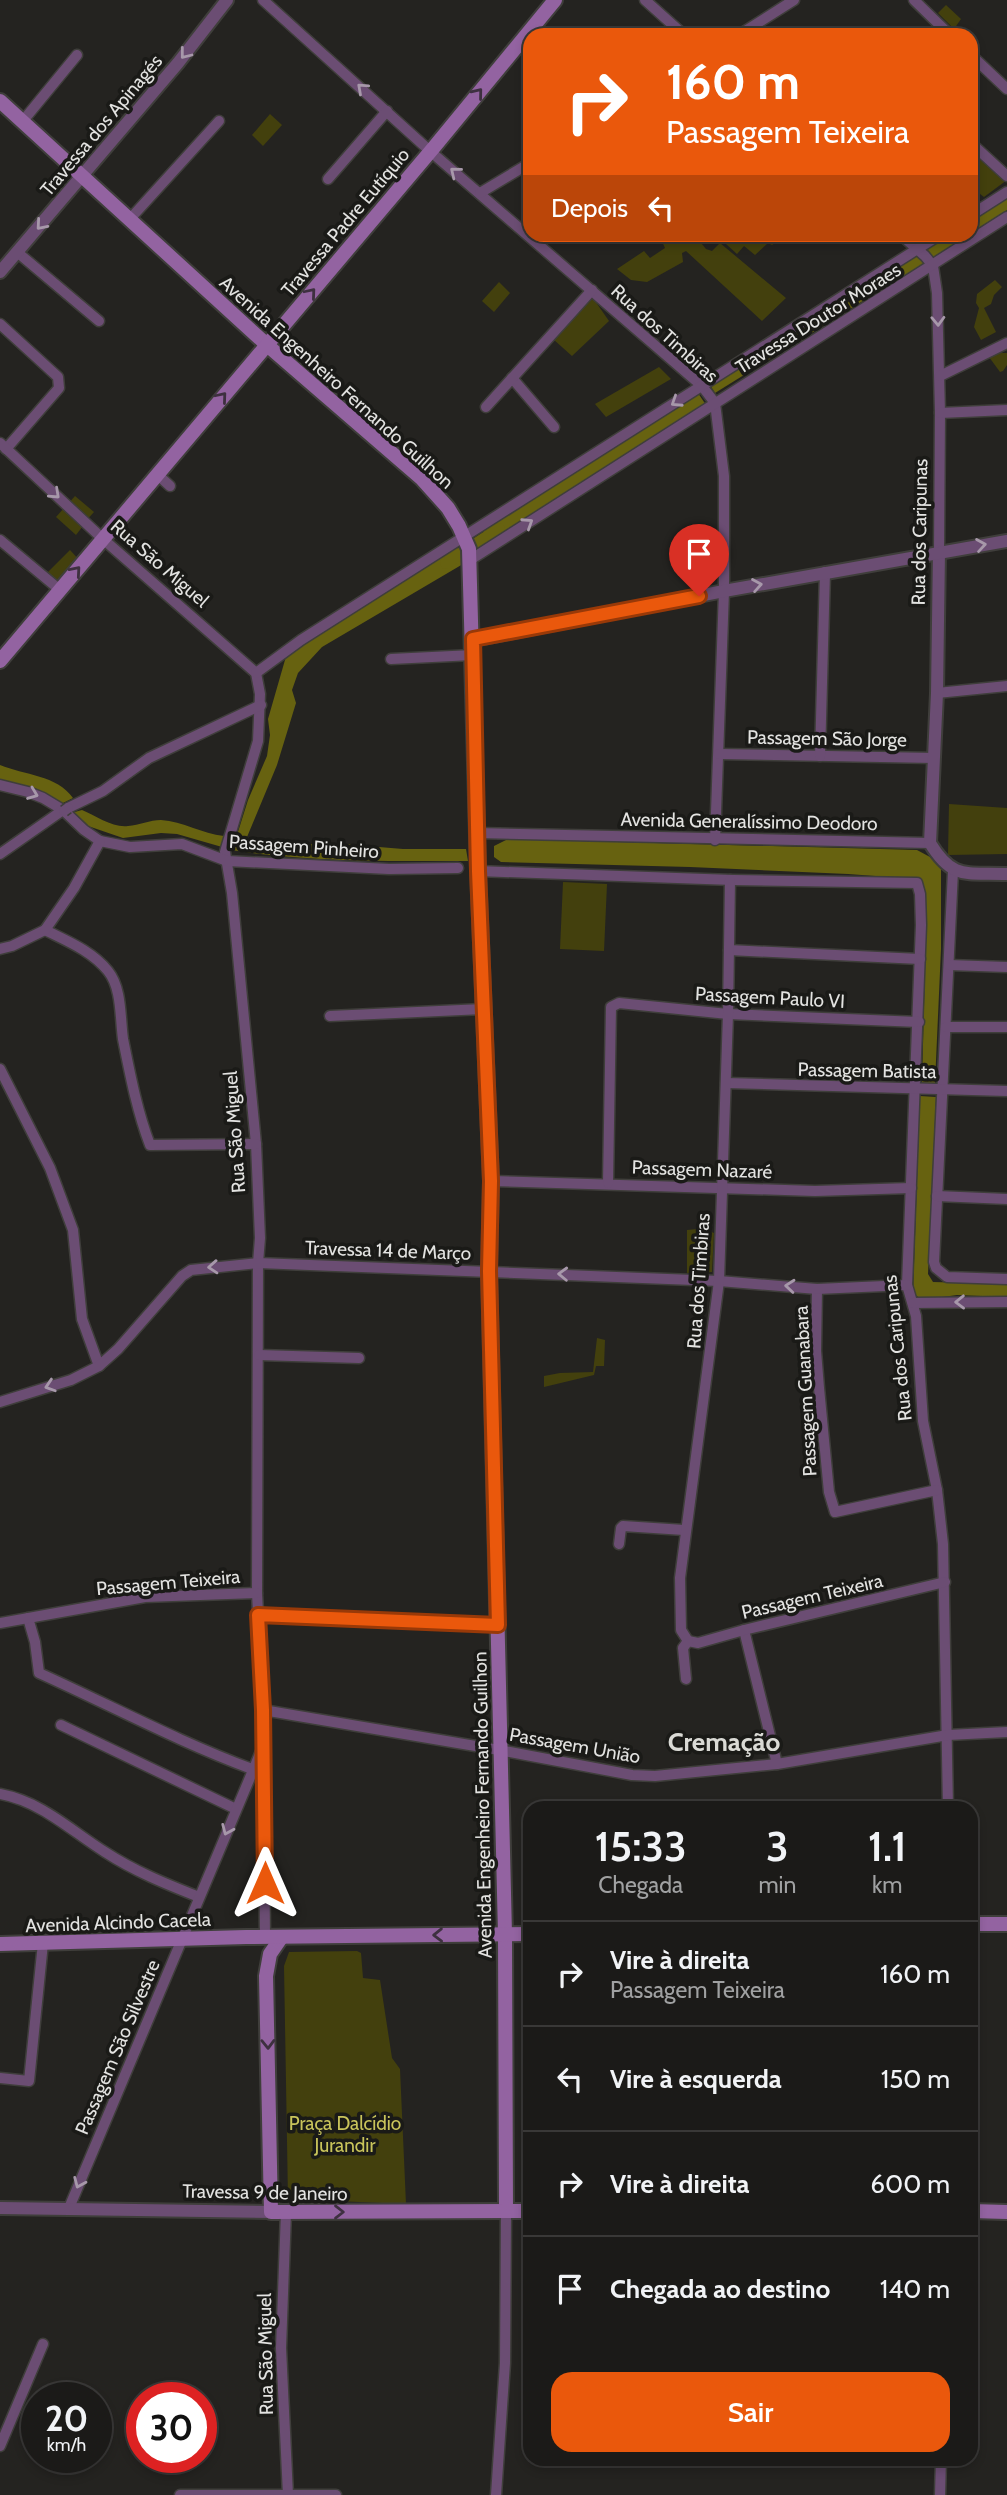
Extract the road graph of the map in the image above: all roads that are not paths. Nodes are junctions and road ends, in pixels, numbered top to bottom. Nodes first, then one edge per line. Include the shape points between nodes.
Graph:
1 (227, 0) edge
2 (263, 0) edge
3 (555, 0) edge
4 (645, 0) edge
5 (794, 0) edge
6 (914, 0) edge
7 (532, 28) edge
8 (676, 28) edge
9 (750, 28) edge
10 (943, 28) edge
11 (523, 39) edge
12 (77, 55) dead end
13 (978, 62) edge
14 (1007, 89) edge
15 (0, 101) edge
16 (387, 111) junction
17 (219, 121) dead end
18 (22, 122) junction
19 (978, 149) edge
20 (430, 151) junction
21 (523, 167) edge
22 (1007, 176) edge
23 (82, 178) junction
24 (328, 178) dead end
25 (480, 192) junction
26 (1007, 192) edge
27 (978, 211) edge
28 (1007, 217) edge
29 (130, 220) junction
30 (523, 230) edge
31 (978, 236) edge
32 (537, 242) edge
33 (908, 242) edge
34 (929, 242) edge
35 (969, 242) edge
36 (917, 250) junction
37 (17, 253) junction
38 (933, 266) junction
39 (0, 272) edge
40 (592, 290) junction
41 (99, 321) dead end
42 (0, 324) edge
43 (1007, 343) edge
44 (267, 345) junction
45 (940, 376) junction
46 (512, 378) junction
47 (702, 386) junction
48 (715, 403) junction
49 (486, 407) dead end
50 (1007, 410) edge
51 (940, 413) junction
52 (554, 427) dead end
53 (3, 446) edge
54 (157, 474) junction
55 (170, 486) dead end
56 (465, 538) junction
57 (103, 539) junction
58 (0, 540) edge
59 (1007, 541) edge
60 (939, 551) junction
61 (470, 560) junction
62 (825, 572) junction
63 (60, 590) junction
64 (724, 591) junction
65 (473, 639) junction
66 (473, 655) junction
67 (391, 659) dead end
68 (0, 661) edge
69 (256, 673) junction
70 (1007, 686) edge
71 (937, 693) junction
72 (261, 705) junction
73 (719, 754) junction
74 (820, 756) junction
75 (934, 758) junction
76 (0, 785) edge
77 (65, 810) junction
78 (477, 834) junction
79 (715, 840) junction
80 (100, 841) junction
81 (930, 843) junction
82 (0, 854) edge
83 (226, 856) junction
84 (458, 868) dead end
85 (478, 871) junction
86 (953, 871) junction
87 (1007, 874) edge
88 (730, 880) junction
89 (45, 930) junction
90 (0, 949) edge
91 (729, 950) junction
92 (920, 959) junction
93 (949, 965) junction
94 (1007, 967) edge
95 (482, 1009) junction
96 (728, 1014) junction
97 (330, 1016) dead end
98 (919, 1022) junction
99 (946, 1027) junction
100 (1007, 1027) edge
101 (0, 1069) edge
102 (726, 1083) junction
103 (916, 1088) junction
104 (943, 1089) junction
105 (1007, 1091) edge
106 (256, 1144) junction
107 (491, 1181) junction
108 (608, 1184) junction
109 (722, 1188) junction
110 (911, 1188) junction
111 (937, 1196) junction
112 (1007, 1199) edge
113 (258, 1263) junction
114 (489, 1271) junction
115 (1007, 1279) edge
116 (719, 1280) junction
117 (907, 1286) junction
118 (817, 1289) junction
119 (1007, 1302) edge
120 (913, 1303) junction
121 (259, 1355) junction
122 (359, 1358) dead end
123 (99, 1366) junction
124 (0, 1402) edge
125 (937, 1490) junction
126 (684, 1530) junction
127 (619, 1544) dead end
128 (945, 1582) junction
129 (257, 1593) junction
130 (258, 1615) junction
131 (28, 1618) junction
132 (0, 1623) edge
133 (498, 1625) junction
134 (744, 1630) junction
135 (688, 1641) junction
136 (686, 1679) dead end
137 (263, 1710) junction
138 (61, 1725) dead end
139 (1007, 1732) edge
140 (948, 1735) junction
141 (263, 1745) junction
142 (499, 1750) junction
143 (777, 1764) junction
144 (252, 1769) junction
145 (0, 1794) edge
146 (948, 1801) edge
147 (236, 1809) junction
148 (199, 1897) junction
149 (978, 1924) edge
150 (1007, 1924) edge
151 (505, 1934) junction
152 (523, 1934) edge
153 (246, 1937) junction
154 (265, 1938) junction
155 (281, 1938) junction
156 (182, 1939) junction
157 (43, 1943) junction
158 (0, 1944) edge
159 (266, 1976) junction
160 (0, 2078) edge
161 (0, 2208) edge
162 (69, 2208) junction
163 (506, 2211) junction
164 (523, 2211) edge
165 (978, 2211) edge
166 (278, 2212) junction
167 (1007, 2212) edge
168 (43, 2344) dead end
169 (0, 2446) edge
170 (941, 2466) edge
171 (288, 2494) edge
172 (180, 2495) edge
173 (337, 2495) edge
174 (496, 2495) edge
175 (940, 2495) edge

1 -> 23 street, Travessa dos Apinagés
16 -> 2 street, Rua dos Timbiras
7 -> 3 main road, Travessa Padre Eutíquio
4 - 8 street
5 - 9 street
6 - 10 street
20 -> 11 main road, Travessa Padre Eutíquio
12 - 18 street
13 - 14 street
15 - 18 main road, Avenida Engenheiro Fernando Guilhon
16 - 20 street, Rua dos Timbiras
16 - 24 street
17 - 29 street
18 - 23 main road, Avenida Engenheiro Fernando Guilhon
19 - 22 street
25 -> 20 street, Rua dos Timbiras
44 -> 20 main road, Travessa Padre Eutíquio
21 - 25 street
23 - 29 main road, Avenida Engenheiro Fernando Guilhon
23 -> 37 street, Travessa dos Apinagés
25 - 30 street, Rua dos Timbiras
26 - 27 street
28 - 31 street, Travessa Doutor Moraes
29 - 44 main road, Avenida Engenheiro Fernando Guilhon
32 - 40 street, Rua dos Timbiras
33 - 36 street
34 - 36 street, Travessa Doutor Moraes
35 - 38 street, Travessa Doutor Moraes
36 - 38 street
36 - 47 street, Travessa Doutor Moraes
37 - 39 street, Travessa dos Apinagés
37 - 41 street
38 -> 45 street, Rua dos Caripunas
38 - 48 street, Travessa Doutor Moraes
40 - 46 street
40 - 47 street, Rua dos Timbiras
42 - 53 street via 58,377 60,388
43 - 45 street
54 -> 44 main road, Travessa Padre Eutíquio
44 - 56 main road, Avenida Engenheiro Fernando Guilhon via 422,479 449,508
45 - 51 street, Rua dos Caripunas
46 - 49 street
46 - 52 street
47 - 48 street, Rua dos Timbiras
47 -> 56 street, Travessa Doutor Moraes
61 -> 48 street, Travessa Doutor Moraes
48 - 64 street, Rua dos Timbiras via 724,475
50 - 51 street
51 - 60 street, Rua dos Caripunas
53 -> 57 street, Rua São Miguel
54 - 55 street
54 - 57 main road, Travessa Padre Eutíquio
56 - 61 main road, Avenida Engenheiro Fernando Guilhon
56 - 69 street, Travessa Doutor Moraes
63 -> 57 main road, Travessa Padre Eutíquio
57 - 69 street, Rua São Miguel
58 - 63 street
60 -> 59 street
60 - 62 street
60 - 71 street, Rua dos Caripunas
61 - 65 main road, Avenida Engenheiro Fernando Guilhon
64 -> 62 street
62 - 74 street
63 - 68 main road, Travessa Padre Eutíquio
64 - 65 street
64 - 73 street, Rua dos Timbiras
65 - 66 main road, Avenida Engenheiro Fernando Guilhon
66 - 67 street
66 - 78 main road, Avenida Engenheiro Fernando Guilhon
69 - 72 street, Rua São Miguel
70 - 71 street
71 - 75 street, Rua dos Caripunas
72 - 77 street via 149,758 103,791
72 - 83 street, Rua São Miguel via 258,740
73 - 74 street, Passagem São Jorge
73 - 79 street, Rua dos Timbiras
74 - 75 street, Passagem São Jorge
75 - 81 street, Rua dos Caripunas
76 -> 77 street, Passagem Pinheiro via 35,794
77 - 80 street, Passagem Pinheiro
77 - 82 street
78 - 79 street, Avenida Generalíssimo Deodoro
78 - 85 main road, Avenida Engenheiro Fernando Guilhon
79 - 81 street, Avenida Generalíssimo Deodoro
80 - 83 street, Passagem Pinheiro via 130,847 182,844
80 - 89 street
81 - 86 street
83 - 84 street, Passagem Pinheiro via 389,869
83 - 106 street, Rua São Miguel
85 - 88 street
85 - 95 main road, Avenida Engenheiro Fernando Guilhon
86 - 87 street
86 - 93 street
88 - 91 street, Rua dos Timbiras
88 - 92 street, Rua dos Caripunas via 917,883
89 - 90 street
89 - 106 street via 83,949 115,981 126,1055 150,1145
91 - 92 street
91 - 96 street, Rua dos Timbiras
92 - 98 street, Rua dos Caripunas
93 - 94 street
93 - 99 street
95 - 97 street
95 - 107 main road, Avenida Engenheiro Fernando Guilhon
96 - 98 street, Passagem Paulo VI
96 - 102 street, Rua dos Timbiras
96 - 108 street, Passagem Paulo VI via 619,1003 611,1007
98 - 103 street, Rua dos Caripunas
99 - 100 street
99 - 104 street
101 - 123 street via 50,1168 73,1230 82,1319
102 - 103 street, Passagem Batista
102 - 109 street, Rua dos Timbiras
103 - 104 street, Passagem Batista
103 - 110 street, Rua dos Caripunas
104 - 105 street, Passagem Batista
104 - 111 street
106 - 113 street, Rua São Miguel
107 - 108 street, Passagem Nazaré
107 - 114 main road, Avenida Engenheiro Fernando Guilhon
108 - 109 street, Passagem Nazaré
109 - 110 street, Passagem Nazaré
109 - 116 street, Rua dos Timbiras
110 - 117 street, Rua dos Caripunas
111 - 112 street
111 - 115 street via 936,1268 947,1277
113 - 114 street, Travessa 14 de Março
113 - 121 street, Rua São Miguel
113 -> 123 street, Travessa 14 de Março via 200,1268 181,1276
116 -> 114 street, Travessa 14 de Março
114 - 133 main road, Avenida Engenheiro Fernando Guilhon
118 -> 116 street, Travessa 14 de Março
116 - 126 street, Rua dos Timbiras
117 - 118 street, Travessa 14 de Março
117 - 120 street, Rua dos Caripunas
118 - 125 street, Passagem Guanabara via 816,1351 829,1492 835,1511
119 -> 120 street
120 - 125 street, Rua dos Caripunas via 923,1421
121 - 122 street
121 - 129 street, Rua São Miguel
123 -> 124 street, Travessa 14 de Março via 71,1380
125 - 128 street, Rua dos Caripunas
126 - 127 street via 624,1526
126 - 135 street, Rua dos Timbiras via 680,1619
128 - 134 street, Passagem Teixeira
128 - 140 street, Rua dos Caripunas
129 - 130 street, Rua São Miguel
129 - 131 street, Passagem Teixeira via 145,1597
130 - 133 street
130 - 137 street, Rua São Miguel
131 - 132 street, Passagem Teixeira
131 - 144 street via 39,1673
133 - 142 main road, Avenida Engenheiro Fernando Guilhon
134 - 135 street, Passagem Teixeira via 698,1643
134 - 143 street
135 - 136 street, Rua dos Timbiras via 683,1648
137 - 141 street, Rua São Miguel
137 - 142 street, Passagem União
138 - 147 street
139 - 140 street, Passagem União
140 - 143 street, Passagem União
140 - 146 street, Rua dos Caripunas
141 - 144 street, Passagem São Silvestre
141 - 154 street, Rua São Miguel
142 - 143 street, Passagem União via 632,1775
142 - 151 main road, Avenida Engenheiro Fernando Guilhon
144 - 147 street, Passagem São Silvestre
145 - 148 street via 54,1815 105,1853
147 -> 148 street, Passagem São Silvestre
148 - 156 street, Passagem São Silvestre
149 - 150 main road
151 - 152 main road, Avenida Alcindo Cacela
151 -> 155 main road, Avenida Alcindo Cacela
151 - 163 main road, Avenida Engenheiro Fernando Guilhon
153 - 154 main road, Avenida Alcindo Cacela
153 - 156 main road, Avenida Alcindo Cacela
153 - 159 main road, Rua São Miguel via 261,1955
154 - 155 main road, Avenida Alcindo Cacela
155 - 159 main road, Rua São Miguel via 270,1954
156 - 157 main road, Avenida Alcindo Cacela
156 -> 162 street, Passagem São Silvestre
157 - 158 main road, Avenida Alcindo Cacela
157 - 160 street via 29,2081
159 -> 166 main road, Rua São Miguel
161 - 162 street, Travessa 9 de Janeiro
162 - 166 street, Travessa 9 de Janeiro
163 - 164 main road, Travessa 9 de Janeiro
166 -> 163 main road, Travessa 9 de Janeiro
163 - 174 street, Avenida Engenheiro Fernando Guilhon via 505,2363
165 - 167 main road
166 - 171 street, Rua São Miguel
168 - 169 street
170 - 175 street
171 - 172 street
171 - 173 street

